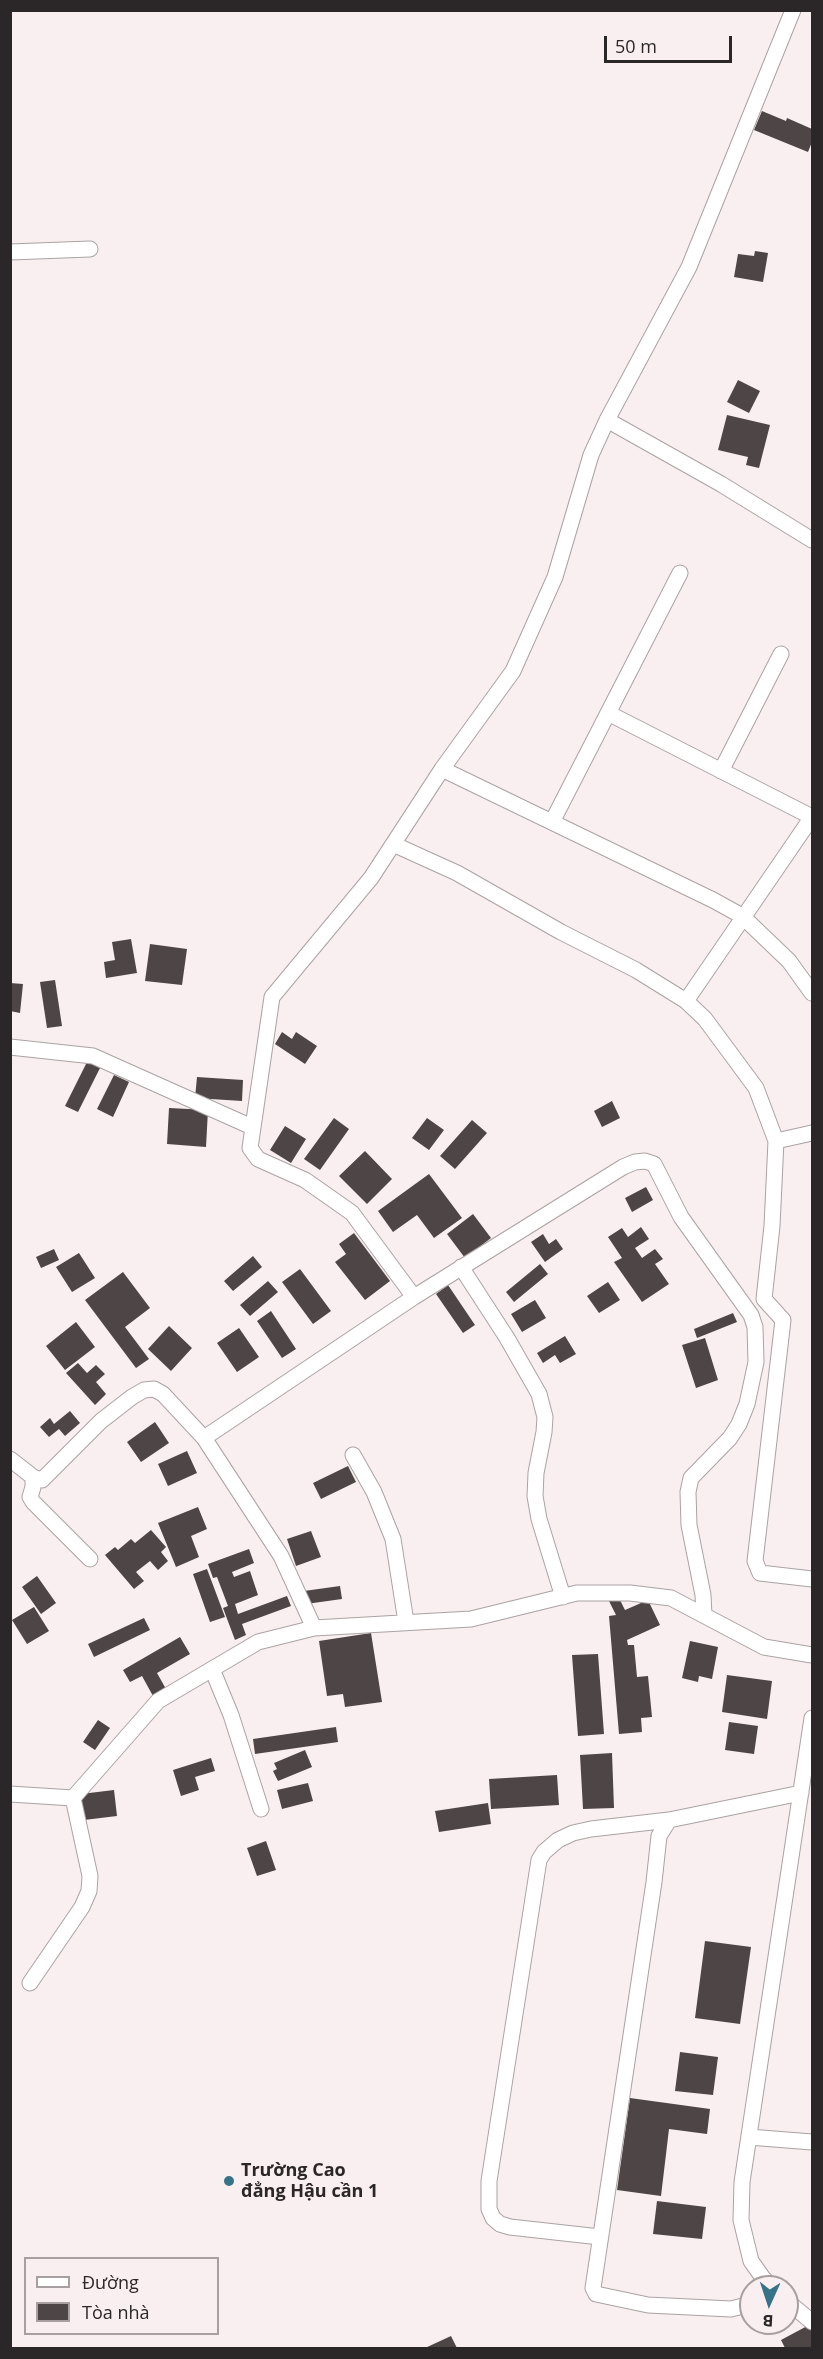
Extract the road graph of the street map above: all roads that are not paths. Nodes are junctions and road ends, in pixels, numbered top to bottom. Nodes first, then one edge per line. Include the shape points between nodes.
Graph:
1 (793, 10) edge
2 (90, 249) dead end
3 (10, 252) edge
4 (608, 420) junction
5 (813, 540) edge
6 (680, 573) dead end
7 (781, 654) dead end
8 (608, 714) junction
9 (442, 769) junction
10 (721, 771) junction
11 (813, 817) edge
12 (552, 822) junction
13 (393, 844) junction
14 (742, 916) junction
15 (813, 993) edge
16 (686, 1001) junction
17 (10, 1047) edge
18 (252, 1127) junction
19 (813, 1132) edge
20 (776, 1141) junction
21 (461, 1266) junction
22 (414, 1297) junction
23 (204, 1438) junction
24 (353, 1455) dead end
25 (10, 1459) edge
26 (33, 1477) junction
27 (90, 1559) dead end
28 (813, 1579) edge
29 (563, 1597) junction
30 (704, 1615) junction
31 (406, 1622) junction
32 (314, 1628) junction
33 (813, 1655) edge
34 (212, 1669) junction
35 (813, 1718) edge
36 (801, 1793) junction
37 (10, 1794) edge
38 (73, 1798) junction
39 (261, 1809) dead end
40 (669, 1821) junction
41 (30, 1983) dead end
42 (749, 2137) junction
43 (813, 2142) edge
44 (600, 2237) junction
45 (762, 2275) edge
46 (739, 2307) edge
47 (799, 2311) edge
48 (813, 2322) edge

1 - 4 street via 689,267
2 - 3 street
4 - 5 street
4 - 9 street via 591,455 555,577 513,671
6 - 8 street
7 - 10 street
8 - 10 street
8 - 12 street
9 - 12 street
9 - 13 street
10 - 11 street
11 - 14 street
12 - 14 street
13 - 16 street via 457,873
13 - 18 street via 371,878 272,997
14 - 15 street via 789,961
14 - 16 street
16 - 20 street via 705,1019 756,1088
17 - 18 street via 93,1056
18 - 22 street via 250,1148 258,1159 305,1180 352,1212
19 - 20 street
20 - 28 street via 764,1299 783,1320 755,1561 760,1573
21 - 22 street
21 - 29 street via 539,1394 544,1432 535,1496
21 - 30 street via 624,1167 645,1161 654,1164 681,1217 751,1315 755,1327 756,1362 743,1414 730,1438 691,1478 688,1492 689,1526
22 - 23 street
23 - 26 street via 163,1394 154,1389 144,1390 101,1421 42,1480
23 - 32 street via 281,1556
24 - 31 street via 374,1492 393,1539
25 - 26 street
26 - 27 street via 33,1502
29 - 30 street via 577,1593 630,1593 671,1598
29 - 31 street via 471,1619
30 - 33 street via 764,1647
31 - 32 street
32 - 34 street via 258,1642
34 - 38 street via 158,1701
34 - 39 street
35 - 36 street
36 - 40 street
36 - 42 street
37 - 38 street
38 - 41 street via 90,1892
40 - 44 street via 659,1836
40 - 44 street via 573,1833 558,1840 539,1860 497,2123 489,2209 493,2218 510,2228
42 - 43 street
42 - 45 street via 741,2220 751,2261
44 - 46 street via 593,2288 596,2294 648,2305
47 - 48 street

